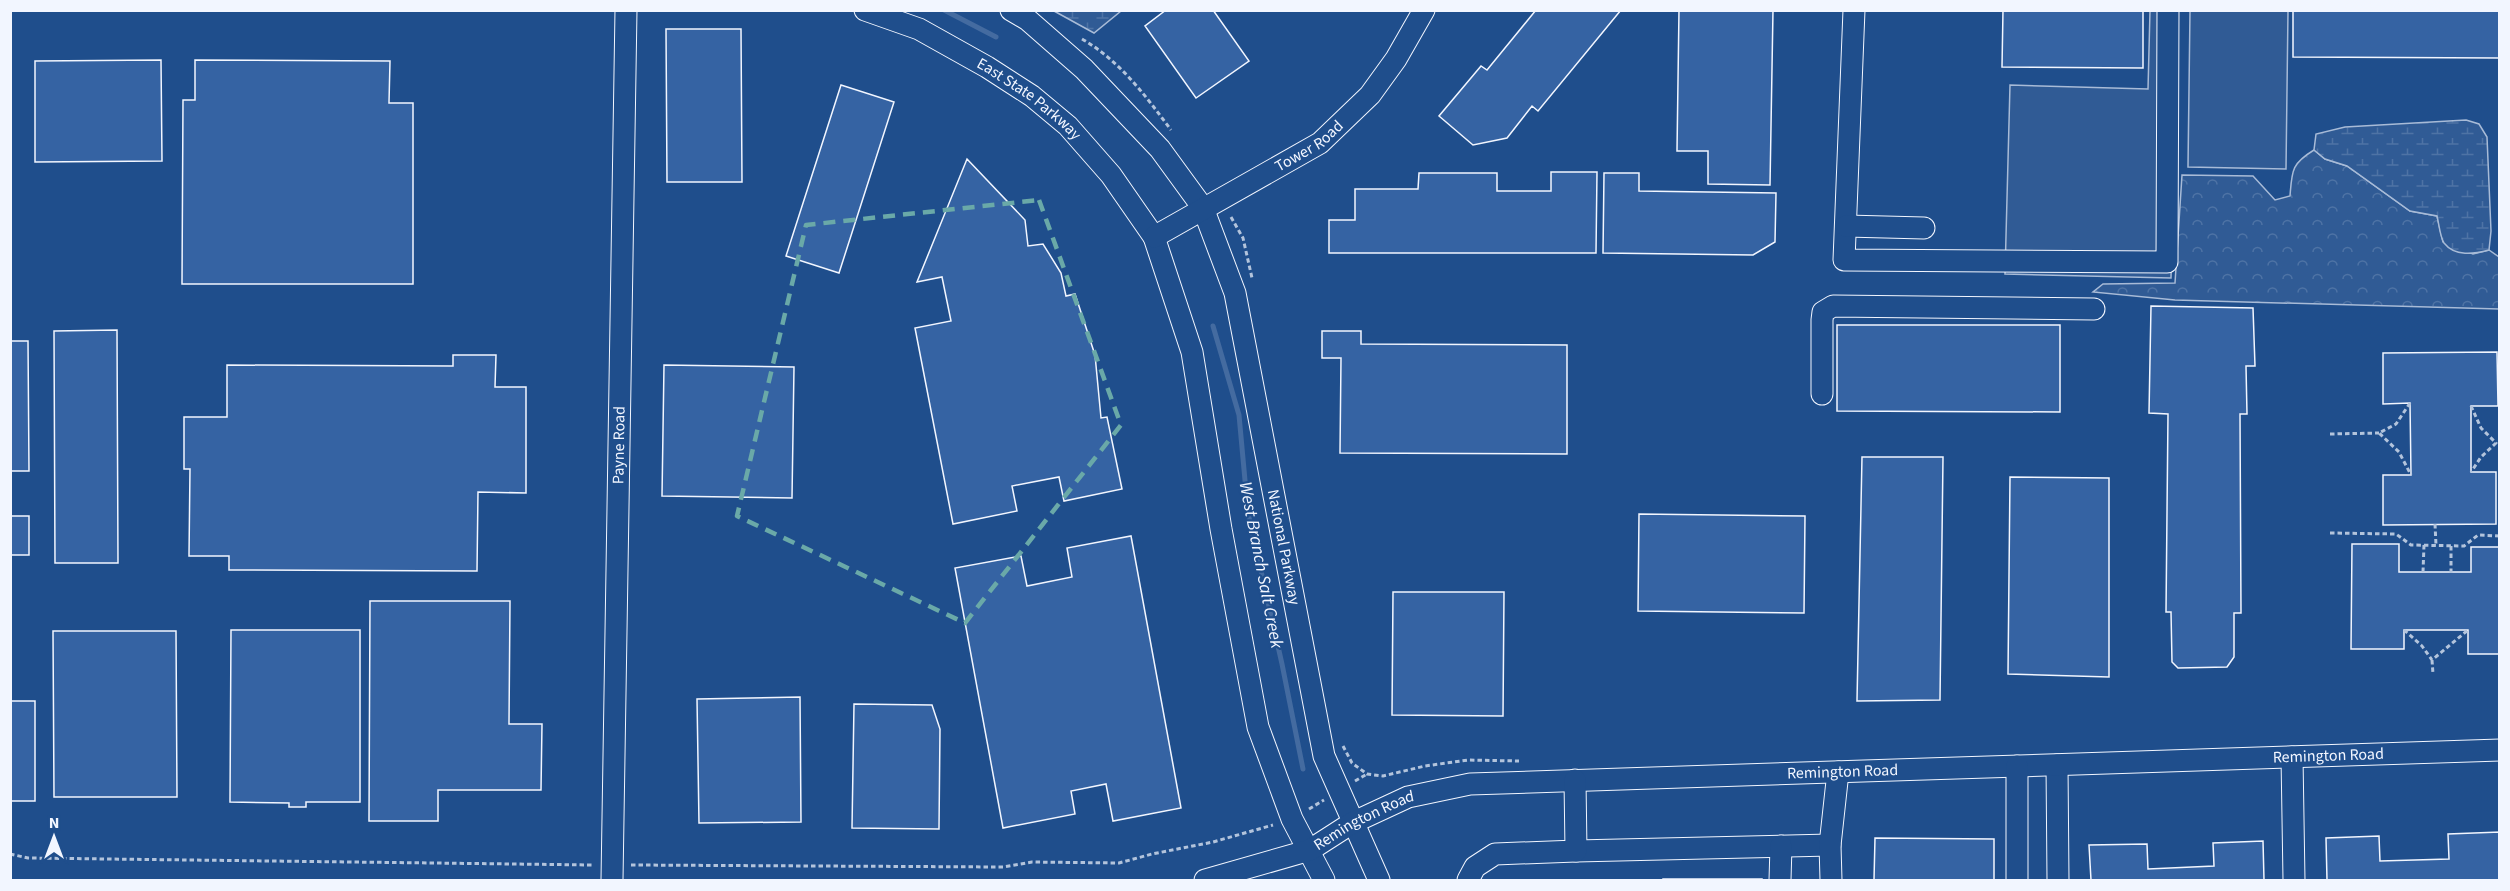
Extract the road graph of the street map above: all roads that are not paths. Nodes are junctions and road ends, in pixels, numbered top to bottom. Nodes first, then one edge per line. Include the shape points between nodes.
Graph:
1 (626, 10) edge
2 (865, 10) edge
3 (1011, 10) edge
4 (1424, 10) edge
5 (1854, 10) edge
6 (2168, 10) edge
7 (1203, 208) junction
8 (1846, 226) junction
9 (1924, 228) dead end
10 (1154, 237) junction
11 (2094, 309) dead end
12 (1822, 394) dead end
13 (2499, 750) edge
14 (2292, 757) junction
15 (2057, 765) junction
16 (2017, 766) junction
17 (1838, 772) junction
18 (1575, 780) junction
19 (1352, 823) junction
20 (1830, 845) junction
21 (1780, 846) junction
22 (1310, 850) junction
23 (1576, 850) junction
24 (612, 873) edge
25 (1205, 880) edge
26 (1324, 880) edge
27 (1380, 880) edge
28 (1468, 880) edge
29 (1780, 880) edge
30 (1831, 880) edge
31 (2016, 880) edge
32 (2058, 880) edge
33 (2294, 880) edge

1 - 24 street, Payne Road
2 - 10 street, East State Parkway via 919,29 1032,96 1068,126 1111,175
3 - 7 street via 1084,69 1160,149
4 - 7 street, Tower Road via 1370,95 1320,143
5 - 8 street
6 - 8 street via 2167,262 1844,260
7 - 10 street, Tower Road
7 - 19 street, National Parkway via 1235,293 1324,756
8 - 9 street
10 - 22 street via 1192,351 1258,727 1292,819
11 - 12 street via 1833,306 1824,312 1822,320
13 - 14 street, Remington Road
14 - 15 street, Remington Road
14 - 33 street
15 - 16 street, Remington Road
15 - 32 street
16 - 17 street, Remington Road
16 - 31 street
17 - 18 street, Remington Road
17 - 20 street
18 - 19 street, Remington Road via 1470,784 1408,797
18 - 23 street
19 - 22 street, Remington Road
19 - 27 street, National Parkway
20 - 21 street
20 - 30 street
21 - 23 street
21 - 29 street
22 - 25 street, Remington Road
22 - 26 street
23 - 28 street via 1496,854 1474,867

